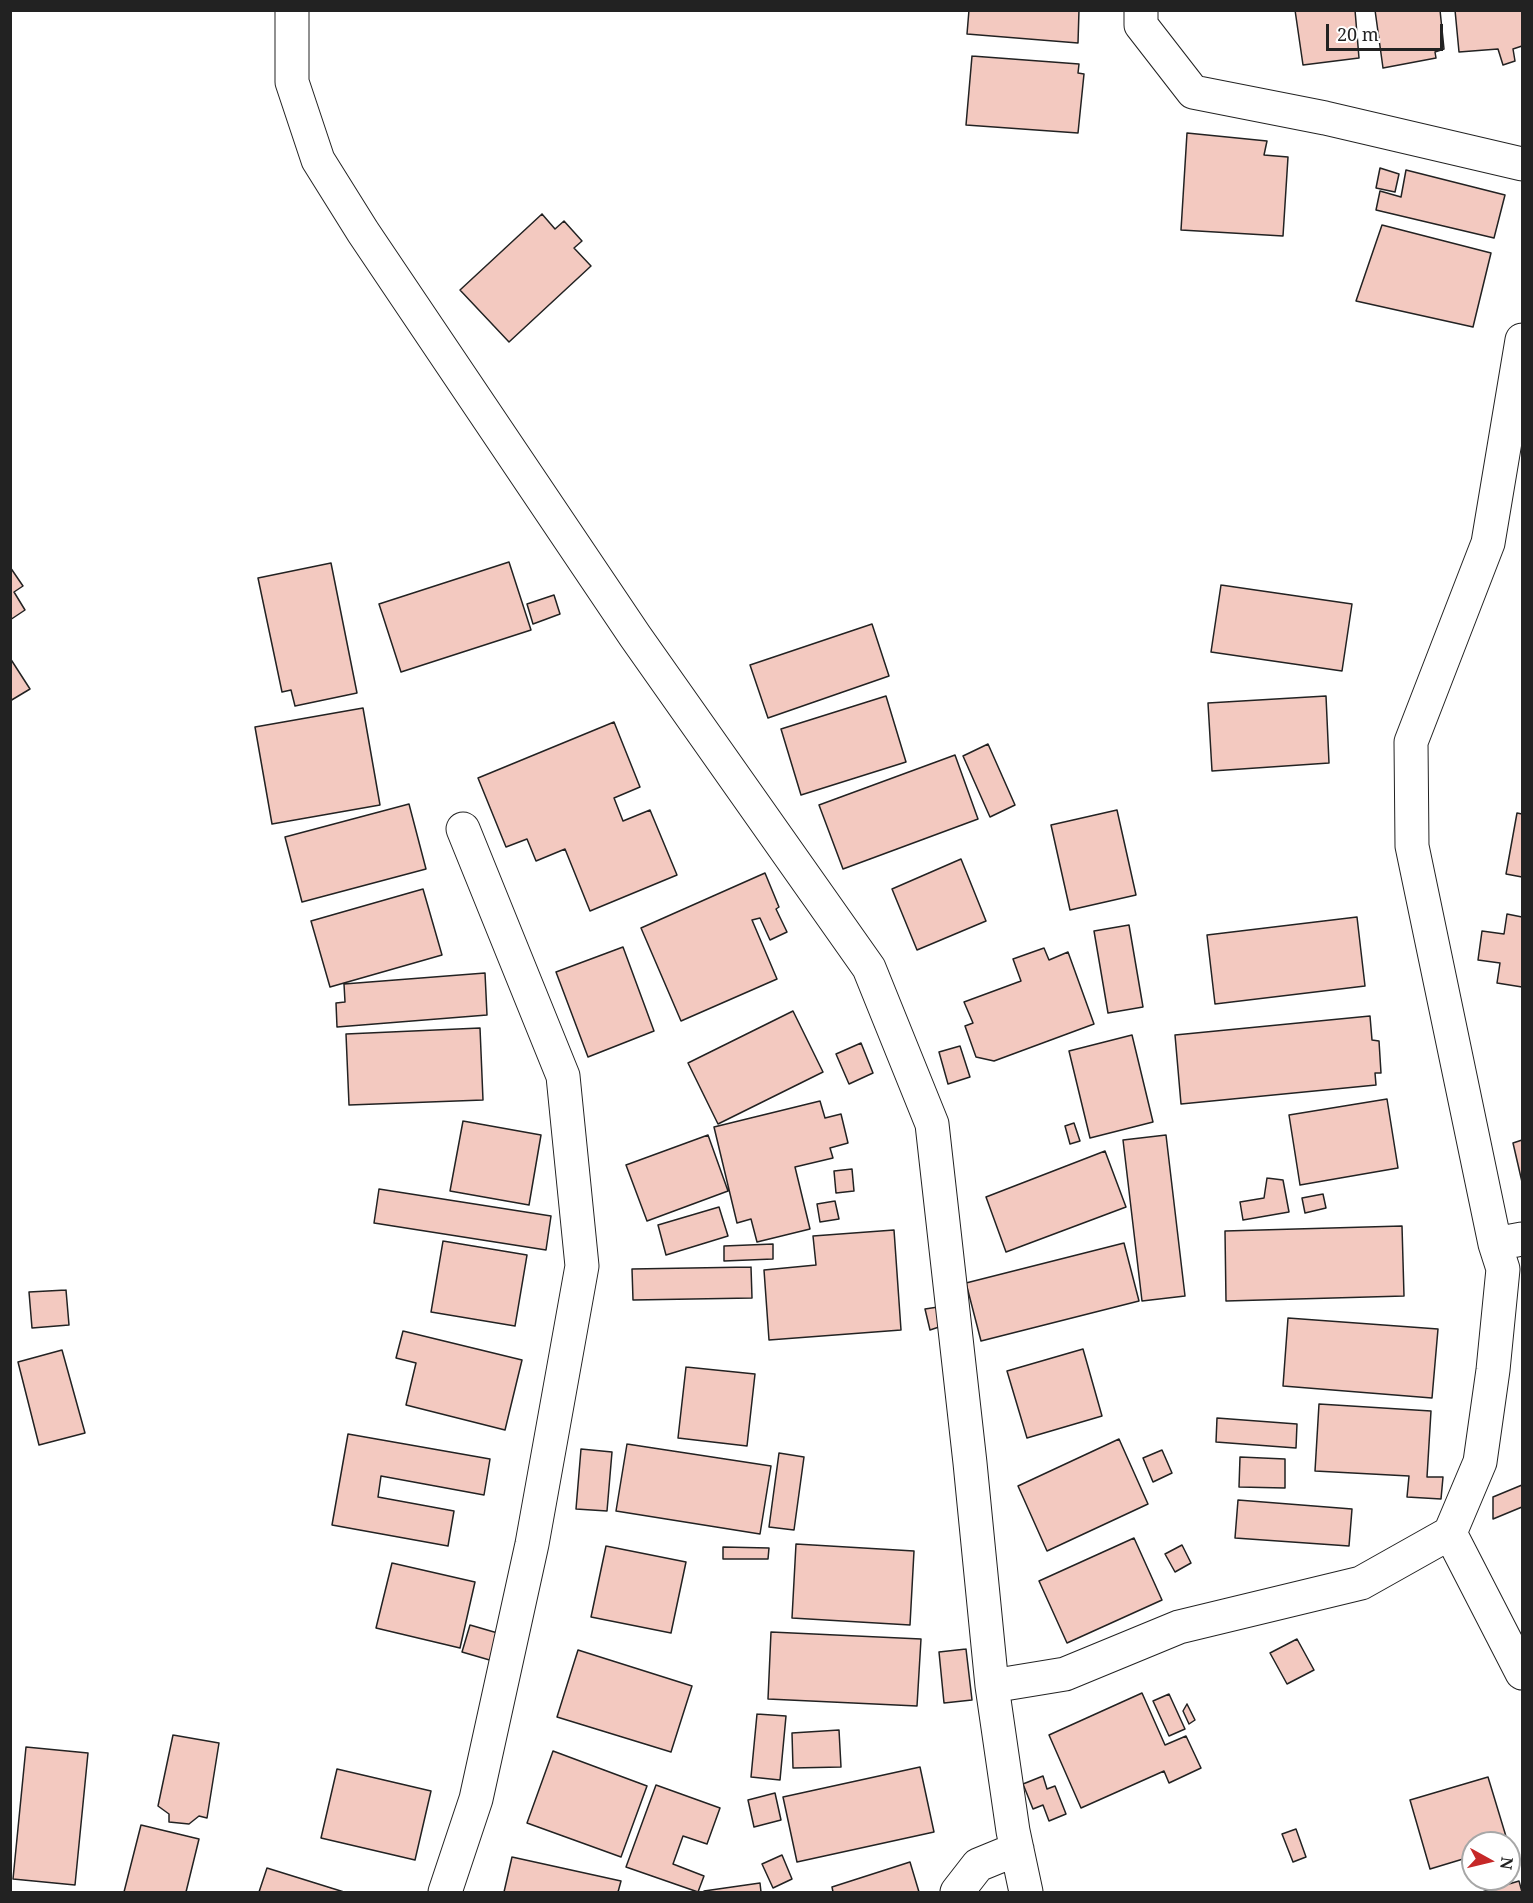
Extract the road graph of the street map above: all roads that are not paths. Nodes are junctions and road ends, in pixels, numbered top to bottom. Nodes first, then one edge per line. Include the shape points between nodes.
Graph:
1 (292, 10) edge
2 (1141, 10) edge
3 (1522, 165) edge
4 (1522, 340) edge
5 (463, 829) dead end
6 (1509, 1242) edge
7 (1450, 1533) junction
8 (1522, 1673) edge
9 (992, 1686) junction
10 (1017, 1849) junction
11 (445, 1893) edge
12 (957, 1893) edge
13 (1026, 1893) edge

1 - 9 street via 292,82 318,160 628,626 869,968 932,1124
2 - 3 street via 1141,25 1193,92 1325,118
4 - 6 street via 1488,543 1411,742 1412,846
5 - 11 street via 563,1076 582,1266 532,1544 476,1799
6 - 7 street via 1480,1462
7 - 8 street
7 - 9 street via 1361,1583 1179,1628 1065,1674
9 - 10 street
10 - 12 street via 978,1865
10 - 13 street

